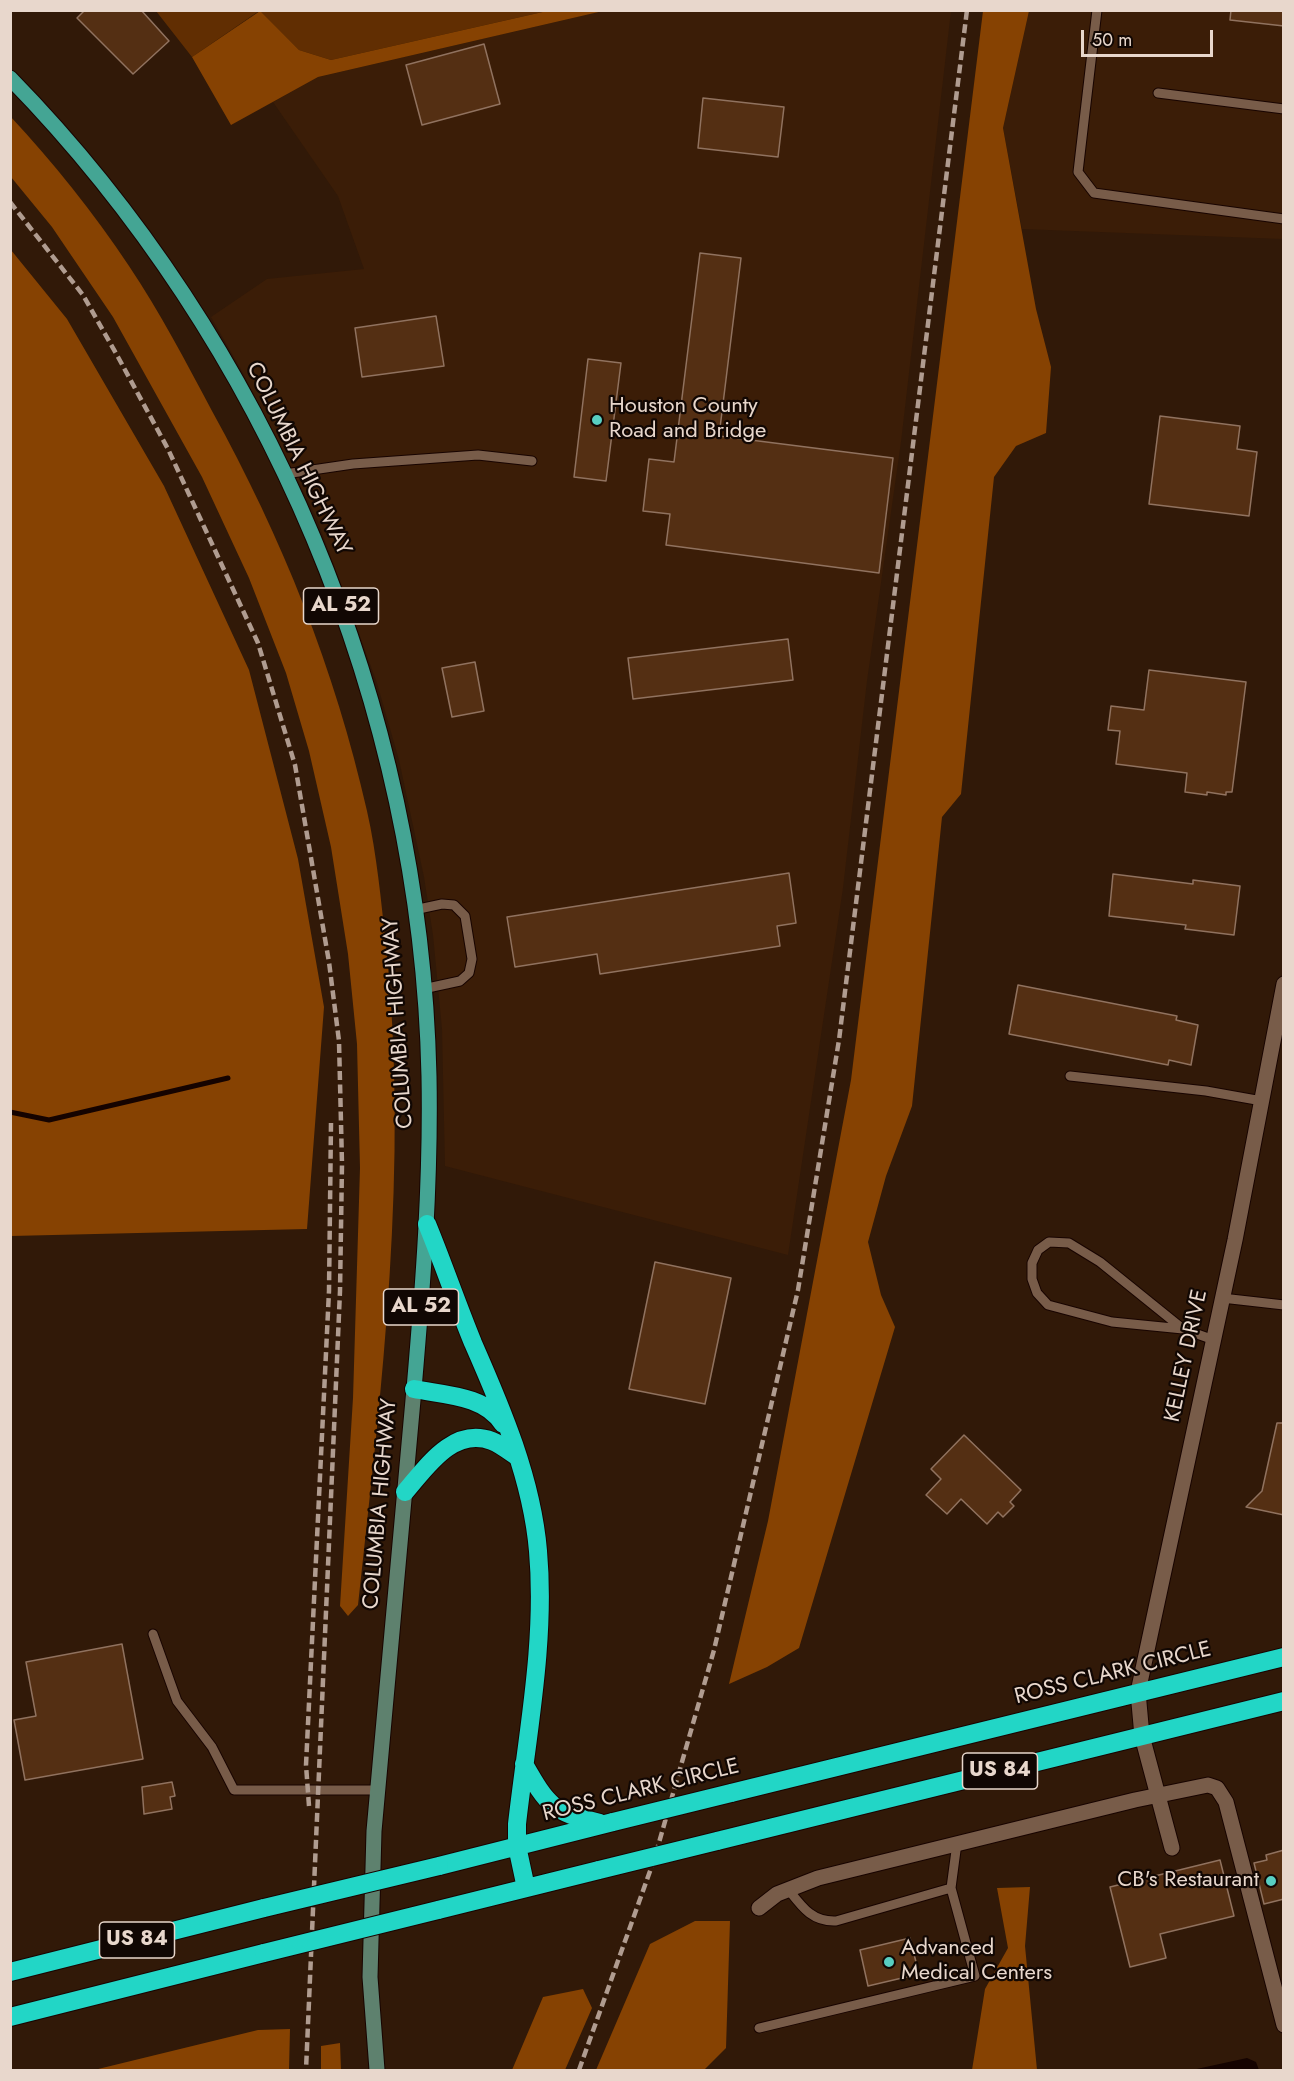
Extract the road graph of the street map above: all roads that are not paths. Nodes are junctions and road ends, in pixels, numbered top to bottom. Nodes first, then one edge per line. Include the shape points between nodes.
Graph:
1 (1097, 10) edge
2 (10, 78) edge
3 (1158, 93) dead end
4 (1284, 109) edge
5 (1284, 219) edge
6 (532, 461) dead end
7 (285, 474) junction
8 (414, 910) junction
9 (1284, 984) edge
10 (423, 989) junction
11 (1279, 1042) edge
12 (1070, 1076) dead end
13 (1262, 1101) junction
14 (427, 1224) junction
15 (1222, 1298) junction
16 (1284, 1305) edge
17 (1183, 1329) junction
18 (1214, 1340) junction
19 (414, 1389) junction
20 (507, 1431) junction
21 (516, 1456) junction
22 (405, 1492) junction
23 (153, 1634) dead end
24 (1284, 1657) edge
25 (1138, 1692) junction
26 (1284, 1701) edge
27 (1142, 1736) junction
28 (524, 1764) junction
29 (376, 1790) junction
30 (1158, 1794) junction
31 (609, 1823) junction
32 (957, 1843) junction
33 (517, 1846) junction
34 (1172, 1848) dead end
35 (526, 1888) junction
36 (951, 1888) junction
37 (788, 1889) junction
38 (759, 1908) dead end
39 (10, 1972) edge
40 (10, 2017) edge
41 (1282, 2019) edge
42 (759, 2028) dead end
43 (377, 2070) edge

1 - 5 lane via 1078,172 1094,193
2 - 7 main road, COLUMBIA HIGHWAY / AL 52 via 98,174 167,271 220,353
3 - 4 lane
6 - 7 lane via 478,454
7 - 8 main road, COLUMBIA HIGHWAY / AL 52 via 338,598 371,700 387,763
8 - 10 main road, COLUMBIA HIGHWAY / AL 52
8 - 10 lane via 454,905 465,916 472,959 469,973 460,981
9 - 11 street, KELLEY DRIVE
10 - 14 main road, COLUMBIA HIGHWAY / AL 52 via 429,1073
11 - 13 street, KELLEY DRIVE
12 - 13 lane
13 - 15 street, KELLEY DRIVE
14 - 19 main road, COLUMBIA HIGHWAY / AL 52
14 - 20 highway via 497,1395
15 - 16 lane
15 - 18 street, KELLEY DRIVE
17 - 17 lane via 1112,1322 1048,1305 1036,1293 1032,1279 1032,1263 1038,1250 1049,1242 1069,1243 1100,1262
17 - 18 lane
18 - 25 street, KELLEY DRIVE
19 - 20 highway via 485,1405
19 - 22 main road, COLUMBIA HIGHWAY / AL 52
20 - 21 highway
21 - 22 highway via 492,1441 459,1441 439,1454
21 - 28 highway via 538,1551 538,1639
22 - 29 main road, COLUMBIA HIGHWAY / AL 52
23 - 29 lane via 177,1701 212,1747 234,1791
24 - 25 highway, ROSS CLARK CIRCLE / US 84
25 - 27 street, KELLEY DRIVE
25 - 31 highway, ROSS CLARK CIRCLE / US 84, bridge
26 - 27 highway, US 84
27 - 30 street, KELLEY DRIVE
27 - 35 highway, US 84, bridge
28 - 31 highway via 543,1797 558,1811
28 - 33 highway
29 - 43 main road, COLUMBIA HIGHWAY / AL 52 via 370,1977
30 - 32 street
30 - 34 street, KELLEY DRIVE
30 - 41 street via 1208,1785 1223,1794
31 - 33 highway, ROSS CLARK CIRCLE / US 84
32 - 36 lane
32 - 37 street
33 - 35 highway
33 - 39 highway, ROSS CLARK CIRCLE / US 84, bridge
35 - 40 highway, US 84, bridge
36 - 37 lane via 836,1922 823,1922 808,1913
36 - 42 lane via 975,1976
37 - 38 street

